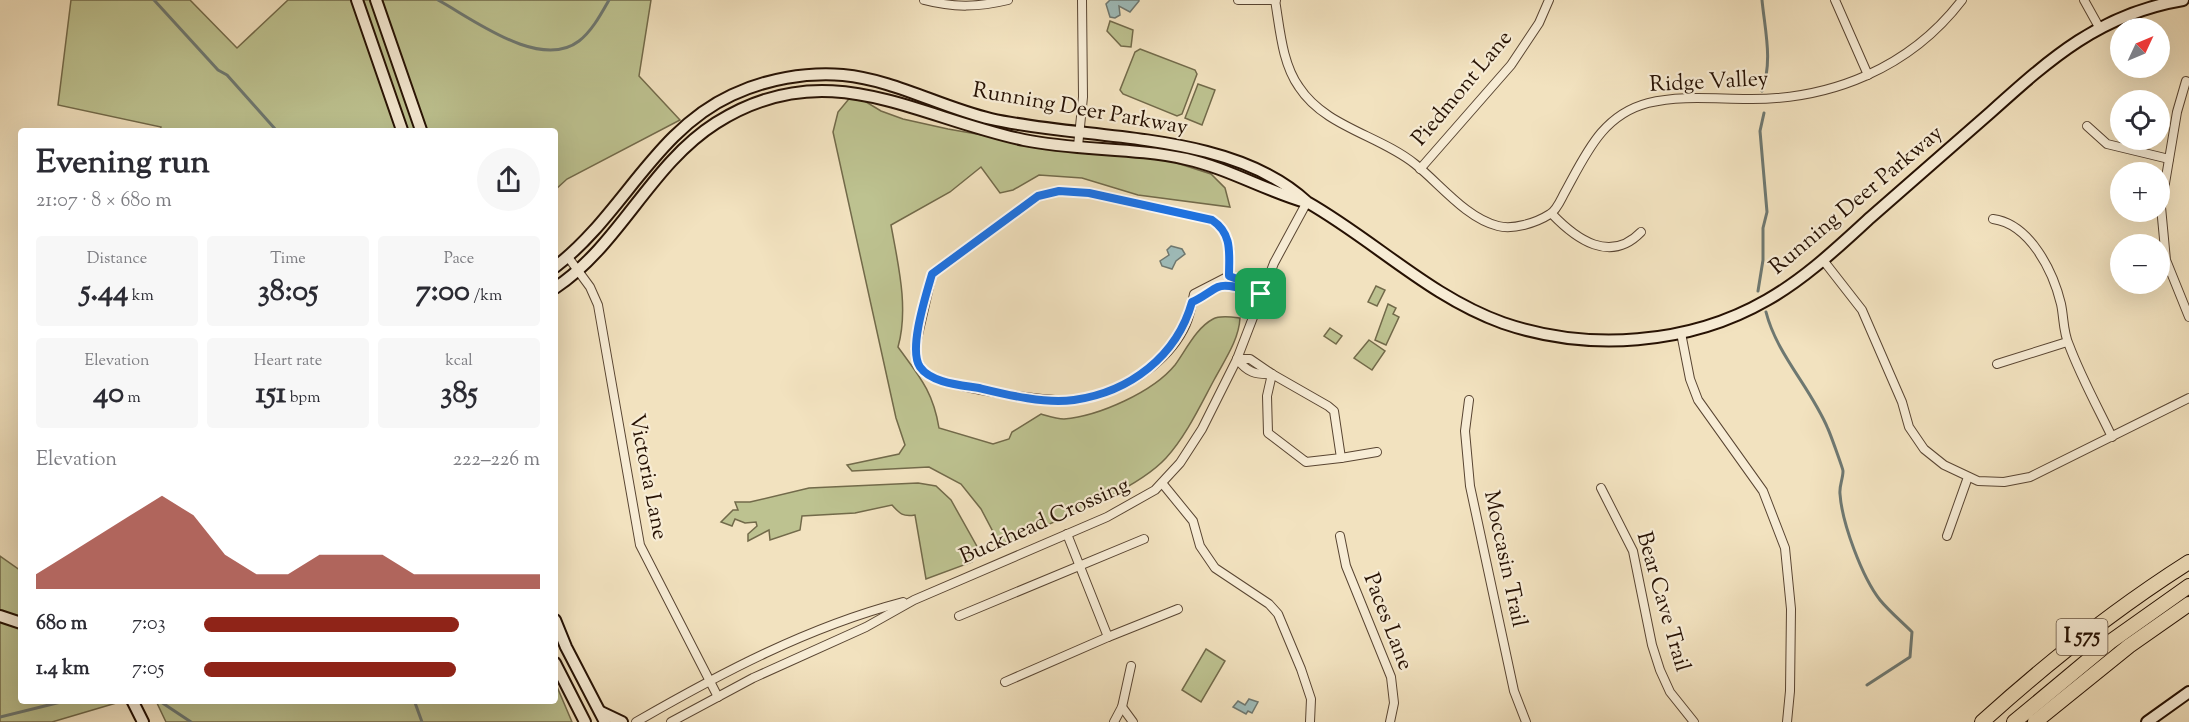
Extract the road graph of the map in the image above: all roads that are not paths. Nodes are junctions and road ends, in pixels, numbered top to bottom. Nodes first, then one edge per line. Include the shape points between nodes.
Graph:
1 (376, 0) edge
2 (924, 0) edge
3 (1008, 0) edge
4 (1081, 0) edge
5 (1238, 0) edge
6 (1275, 0) edge
7 (1549, 0) edge
8 (1834, 0) edge
9 (1962, 0) edge
10 (2084, 0) edge
11 (2183, 0) edge
12 (359, 5) edge
13 (2099, 27) junction
14 (1868, 75) junction
15 (2187, 81) dead end
16 (2087, 126) dead end
17 (401, 128) edge
18 (421, 128) edge
19 (1079, 132) junction
20 (1078, 146) junction
21 (2169, 159) junction
22 (1420, 169) junction
23 (1307, 202) junction
24 (1552, 213) junction
25 (1993, 219) dead end
26 (1641, 232) dead end
27 (568, 257) junction
28 (1823, 260) junction
29 (558, 265) edge
30 (578, 271) junction
31 (1229, 276) junction
32 (558, 286) edge
33 (1229, 286) junction
34 (1261, 294) junction
35 (1192, 302) junction
36 (2189, 317) edge
37 (1681, 333) junction
38 (2067, 342) junction
39 (1237, 359) junction
40 (1997, 364) dead end
41 (1272, 375) junction
42 (2189, 398) edge
43 (1469, 400) dead end
44 (2112, 437) junction
45 (1377, 452) dead end
46 (1341, 458) junction
47 (1968, 477) junction
48 (1162, 483) junction
49 (1601, 488) dead end
50 (1067, 534) junction
51 (1340, 536) dead end
52 (1947, 536) dead end
53 (1144, 539) dead end
54 (2189, 561) edge
55 (1079, 565) junction
56 (2189, 586) edge
57 (914, 600) junction
58 (2189, 604) edge
59 (1178, 609) dead end
60 (0, 616) edge
61 (959, 616) dead end
62 (18, 621) edge
63 (558, 627) edge
64 (1108, 637) junction
65 (1131, 666) dead end
66 (558, 669) edge
67 (710, 681) junction
68 (1005, 682) dead end
69 (2189, 692) edge
70 (718, 697) junction
71 (134, 704) edge
72 (1122, 707) junction
73 (603, 717) edge
74 (143, 722) edge
75 (585, 722) edge
76 (622, 722) edge
77 (636, 722) edge
78 (671, 722) edge
79 (1114, 722) edge
80 (1133, 722) edge
81 (1310, 722) edge
82 (1390, 722) edge
83 (1526, 722) edge
84 (1694, 722) edge
85 (1787, 722) edge
86 (1982, 722) edge
87 (2014, 722) edge
88 (2036, 722) edge
89 (2147, 722) edge

1 - 18 street
2 - 3 street via 961,7
4 - 19 street via 1083,97
5 - 6 street
6 - 22 street via 1290,73 1307,97 1327,115 1373,138
7 - 22 street, Piedmont Lane via 1511,65
8 - 14 street
9 - 14 street, Ridge Valley via 1920,44
10 - 13 street
11 - 13 street, Running Deer Parkway via 2128,14
12 - 17 street
13 - 28 street, Running Deer Parkway via 2045,63
14 - 24 street, Ridge Valley via 1811,95 1746,100 1677,99 1633,109 1601,130
15 - 21 street
16 - 21 street via 2107,144
19 - 20 street
19 - 23 street, Running Deer Parkway via 1179,146 1221,157 1294,190
19 - 27 street, Running Deer Parkway via 978,115 896,86 857,77 823,75 777,80 719,101 682,127
20 - 23 street, Running Deer Parkway via 1187,159
20 - 30 street, Running Deer Parkway via 998,134 851,91 815,90 769,98 728,116 687,146
21 - 36 street via 2161,194 2162,234 2170,273
22 - 24 street via 1476,216 1500,227 1526,225
23 - 34 street, Buckhead Crossing
23 - 37 street, Running Deer Parkway via 1446,296 1504,323 1553,336 1601,340
24 - 26 street via 1571,233 1607,247 1632,241
25 - 38 street via 2006,221 2024,233 2048,270 2061,304
27 - 29 street, Running Deer Parkway
27 - 30 street, Victoria Lane
28 - 37 street, Running Deer Parkway via 1759,305
28 - 47 street via 1862,310 1915,439 1934,458
30 - 32 street, Running Deer Parkway
30 - 67 street, Victoria Lane via 597,305 640,544
31 - 33 street
31 - 34 street via 1251,284
31 - 35 street via 1194,294
31 - 35 street via 1230,245 1212,220 1089,193 1059,191 1038,196 932,274 915,348 916,360 928,375 945,381 1040,399 1072,400 1105,393 1155,363 1186,324
33 - 34 street
33 - 35 street via 1218,287
34 - 39 street, Buckhead Crossing
37 - 85 street via 1698,400 1763,491 1785,548 1791,609
38 - 40 street
38 - 44 street
39 - 41 street via 1250,359
39 - 48 street, Buckhead Crossing via 1196,440
41 - 46 street via 1334,411
41 - 46 street via 1267,396 1268,433 1306,462
42 - 44 street
43 - 83 street, Moccasin Trail via 1466,431 1470,486 1514,691
44 - 47 street via 2030,477 1991,482
45 - 46 street
47 - 52 street
48 - 50 street, Buckhead Crossing via 1119,512
48 - 81 street via 1193,521 1200,546 1215,568 1278,614 1311,699
49 - 84 street, Bear Cave Trail via 1633,551 1660,670 1670,692
50 - 55 street
50 - 57 street, Buckhead Crossing
51 - 82 street, Paces Lane via 1346,566 1391,677 1394,703
53 - 55 street
54 - 86 highway, I 575 via 2083,636
55 - 61 street
55 - 64 street
56 - 87 highway via 2110,642
57 - 67 street, Buckhead Crossing via 859,614 816,631
57 - 70 street, Buckhead Crossing
58 - 88 highway, I 575 via 2129,646
59 - 64 street
60 - 62 street
63 - 73 street
64 - 68 street
65 - 72 street
66 - 75 street
67 - 70 street, Victoria Lane
67 - 77 street, Buckhead Crossing
69 - 89 street
70 - 78 street, Buckhead Crossing
71 - 74 street
72 - 79 street
72 - 80 street
73 - 76 street

